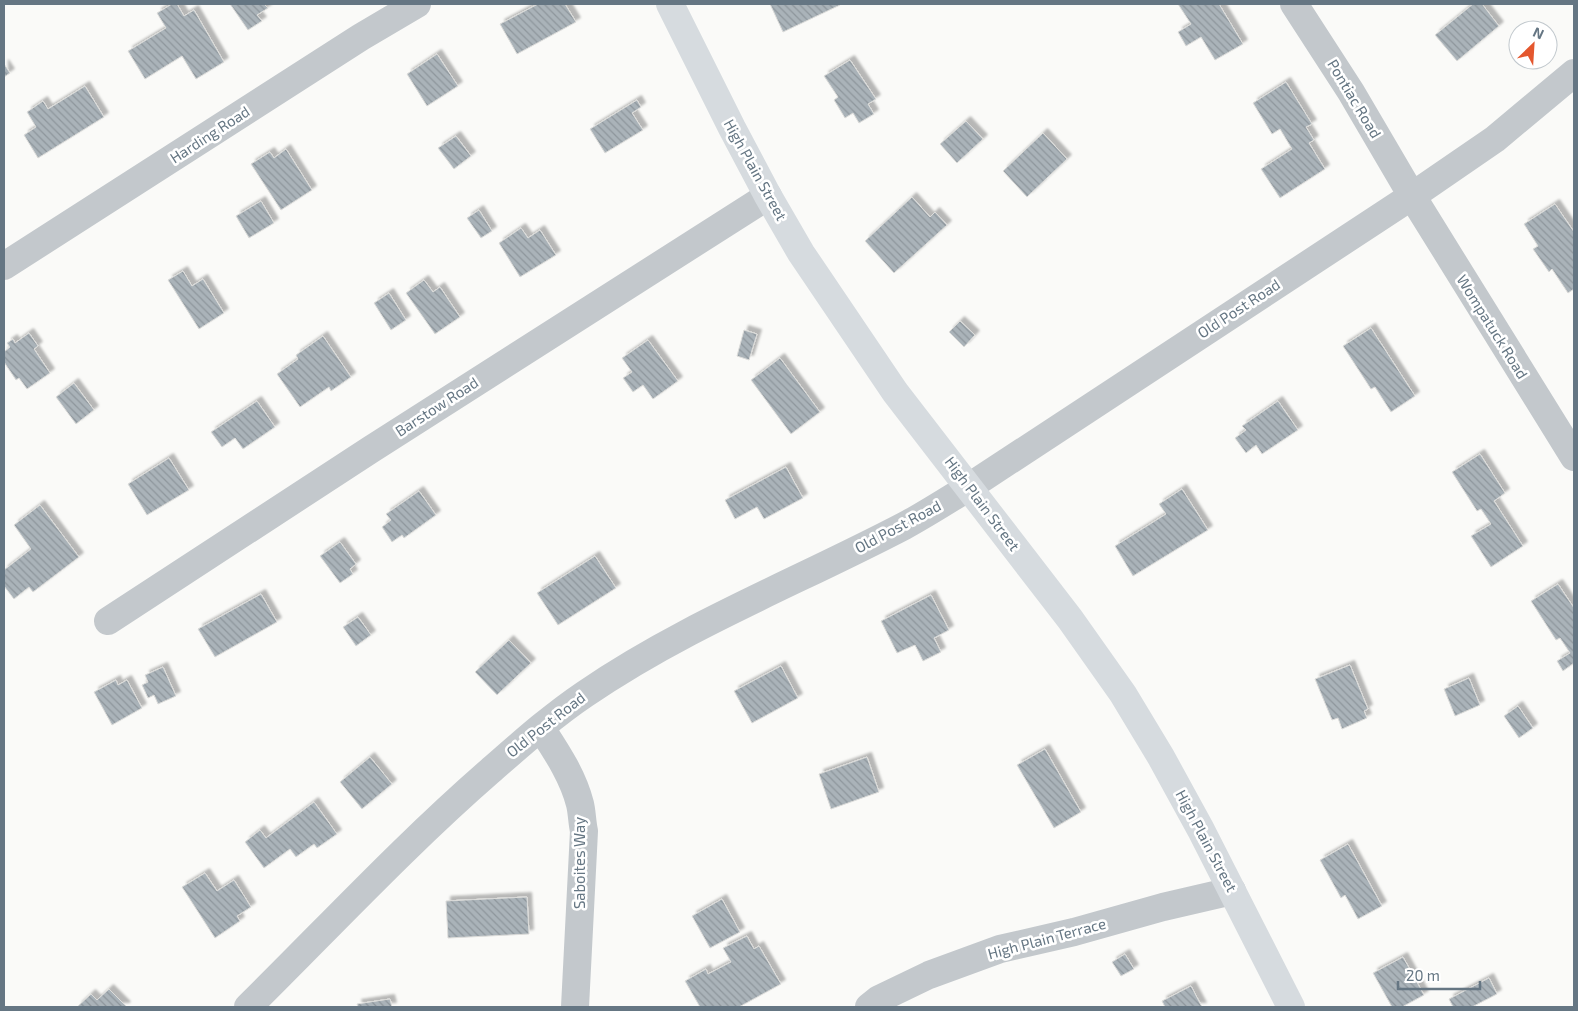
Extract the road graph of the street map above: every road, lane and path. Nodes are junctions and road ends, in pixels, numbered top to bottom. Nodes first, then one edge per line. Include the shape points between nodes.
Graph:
1 (417, 4) edge
2 (670, 4) edge
3 (1294, 4) edge
4 (1574, 73) edge
5 (768, 196) junction
6 (1412, 196) junction
7 (4, 266) edge
8 (1574, 457) edge
9 (969, 487) junction
10 (108, 621) dead end
11 (541, 728) junction
12 (1232, 891) junction
13 (248, 1007) edge
14 (575, 1007) edge
15 (870, 1007) edge
16 (1291, 1007) edge

1 - 7 street, Harding Road
2 - 5 main road, High Plain Street
3 - 6 street, Pontiac Road
4 - 6 street, Old Post Road via 1495,139
5 - 9 main road, High Plain Street via 868,352
5 - 10 street, Barstow Road
6 - 8 street, Wompatuck Road
6 - 9 street, Old Post Road
9 - 11 street, Old Post Road via 905,526 716,618 658,650 584,694
9 - 12 main road, High Plain Street via 1123,694 1188,806
11 - 13 street, Old Post Road via 414,841
11 - 14 street, Saboites Way via 563,762 574,788 584,831
12 - 15 street, High Plain Terrace via 1000,949 929,975
12 - 16 main road, High Plain Street

